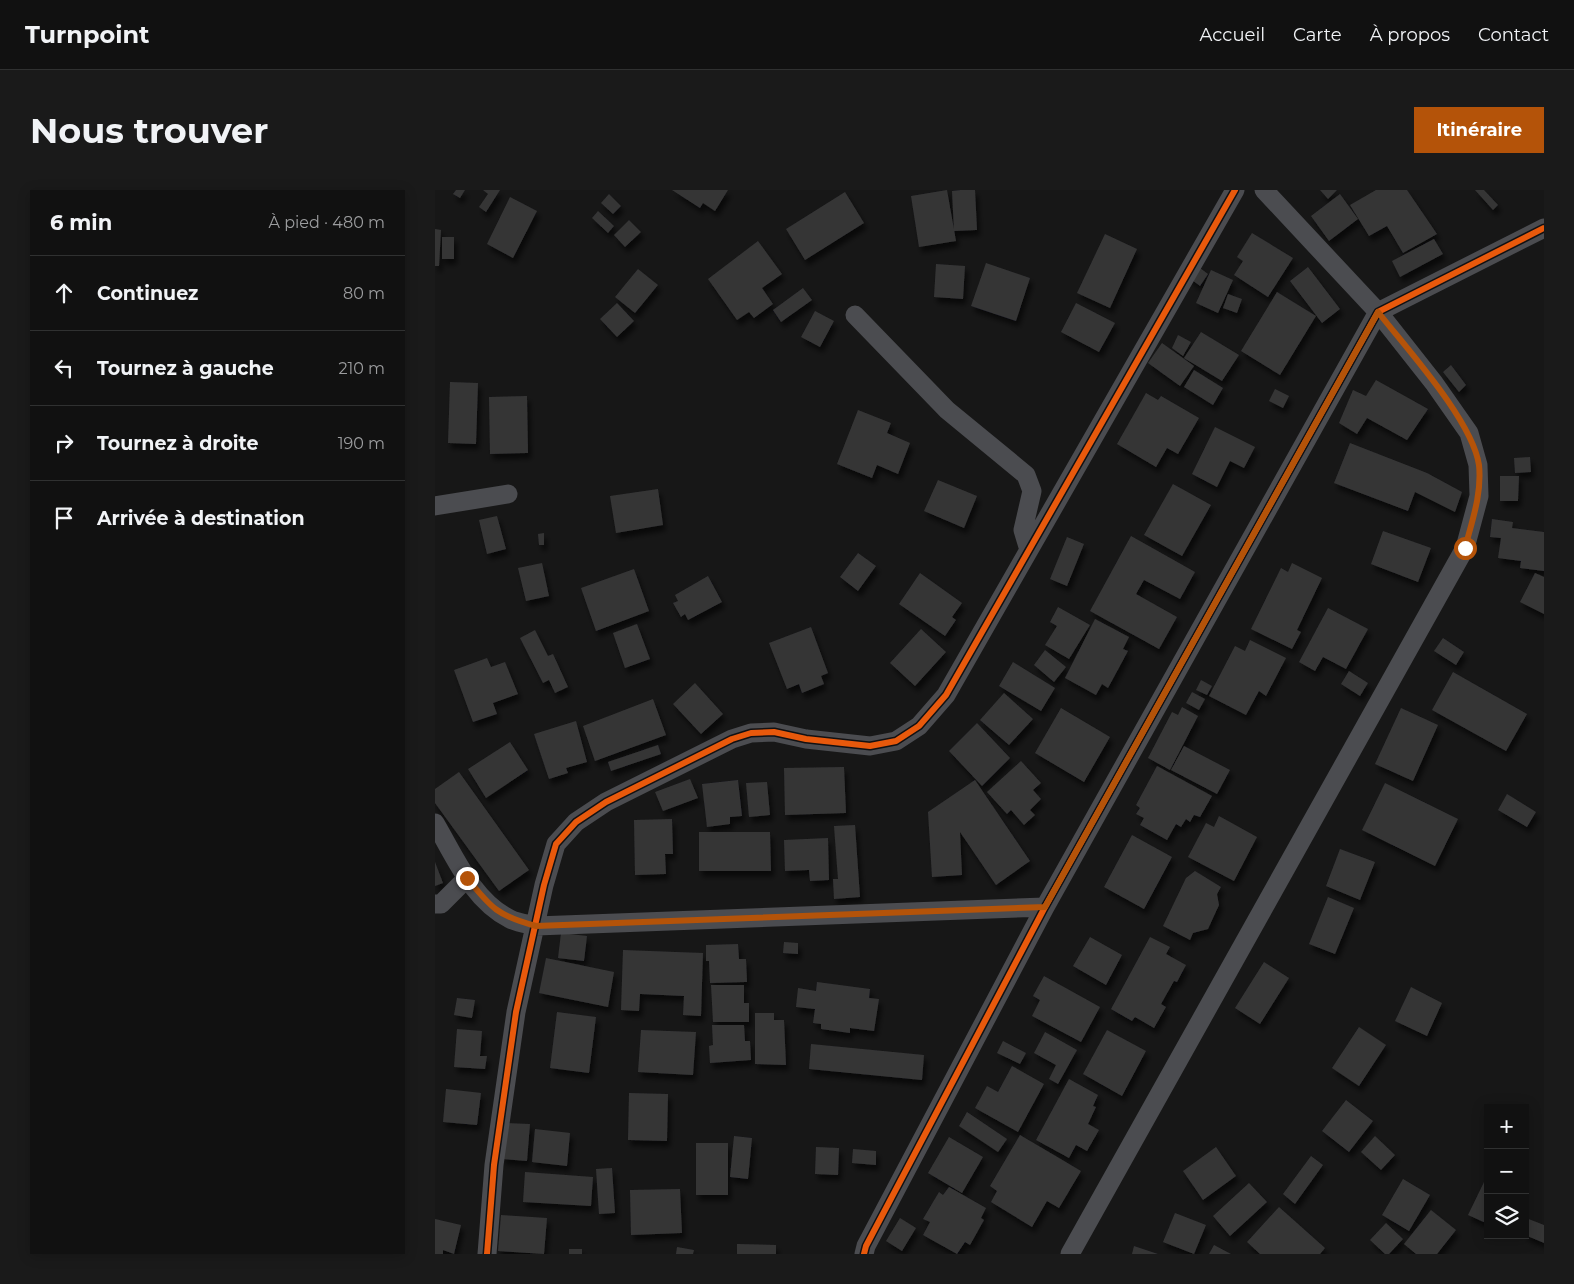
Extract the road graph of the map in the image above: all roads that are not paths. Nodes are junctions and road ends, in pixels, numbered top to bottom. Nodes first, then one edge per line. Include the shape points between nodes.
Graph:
1 (1235, 190) edge
2 (1264, 190) edge
3 (1544, 228) edge
4 (1378, 312) junction
5 (855, 315) dead end
6 (508, 494) dead end
7 (435, 506) edge
8 (1029, 550) junction
9 (435, 823) edge
10 (467, 878) junction
11 (435, 904) edge
12 (1045, 907) junction
13 (536, 926) junction
14 (487, 1254) edge
15 (864, 1254) edge
16 (1070, 1254) edge

1 - 8 street
2 - 4 street
3 - 4 street
4 - 12 street
4 - 16 street via 1469,433 1479,465 1479,496 1465,548
5 - 8 street via 947,410 1025,475 1032,491 1023,530
6 - 7 street
8 - 13 street via 946,695 919,726 896,742 870,746 774,732 751,732 606,802 576,822 556,844
9 - 10 street
10 - 11 street via 441,904
10 - 13 street via 491,908 511,920
12 - 13 street
12 - 15 street
13 - 14 street via 515,1022 495,1165

